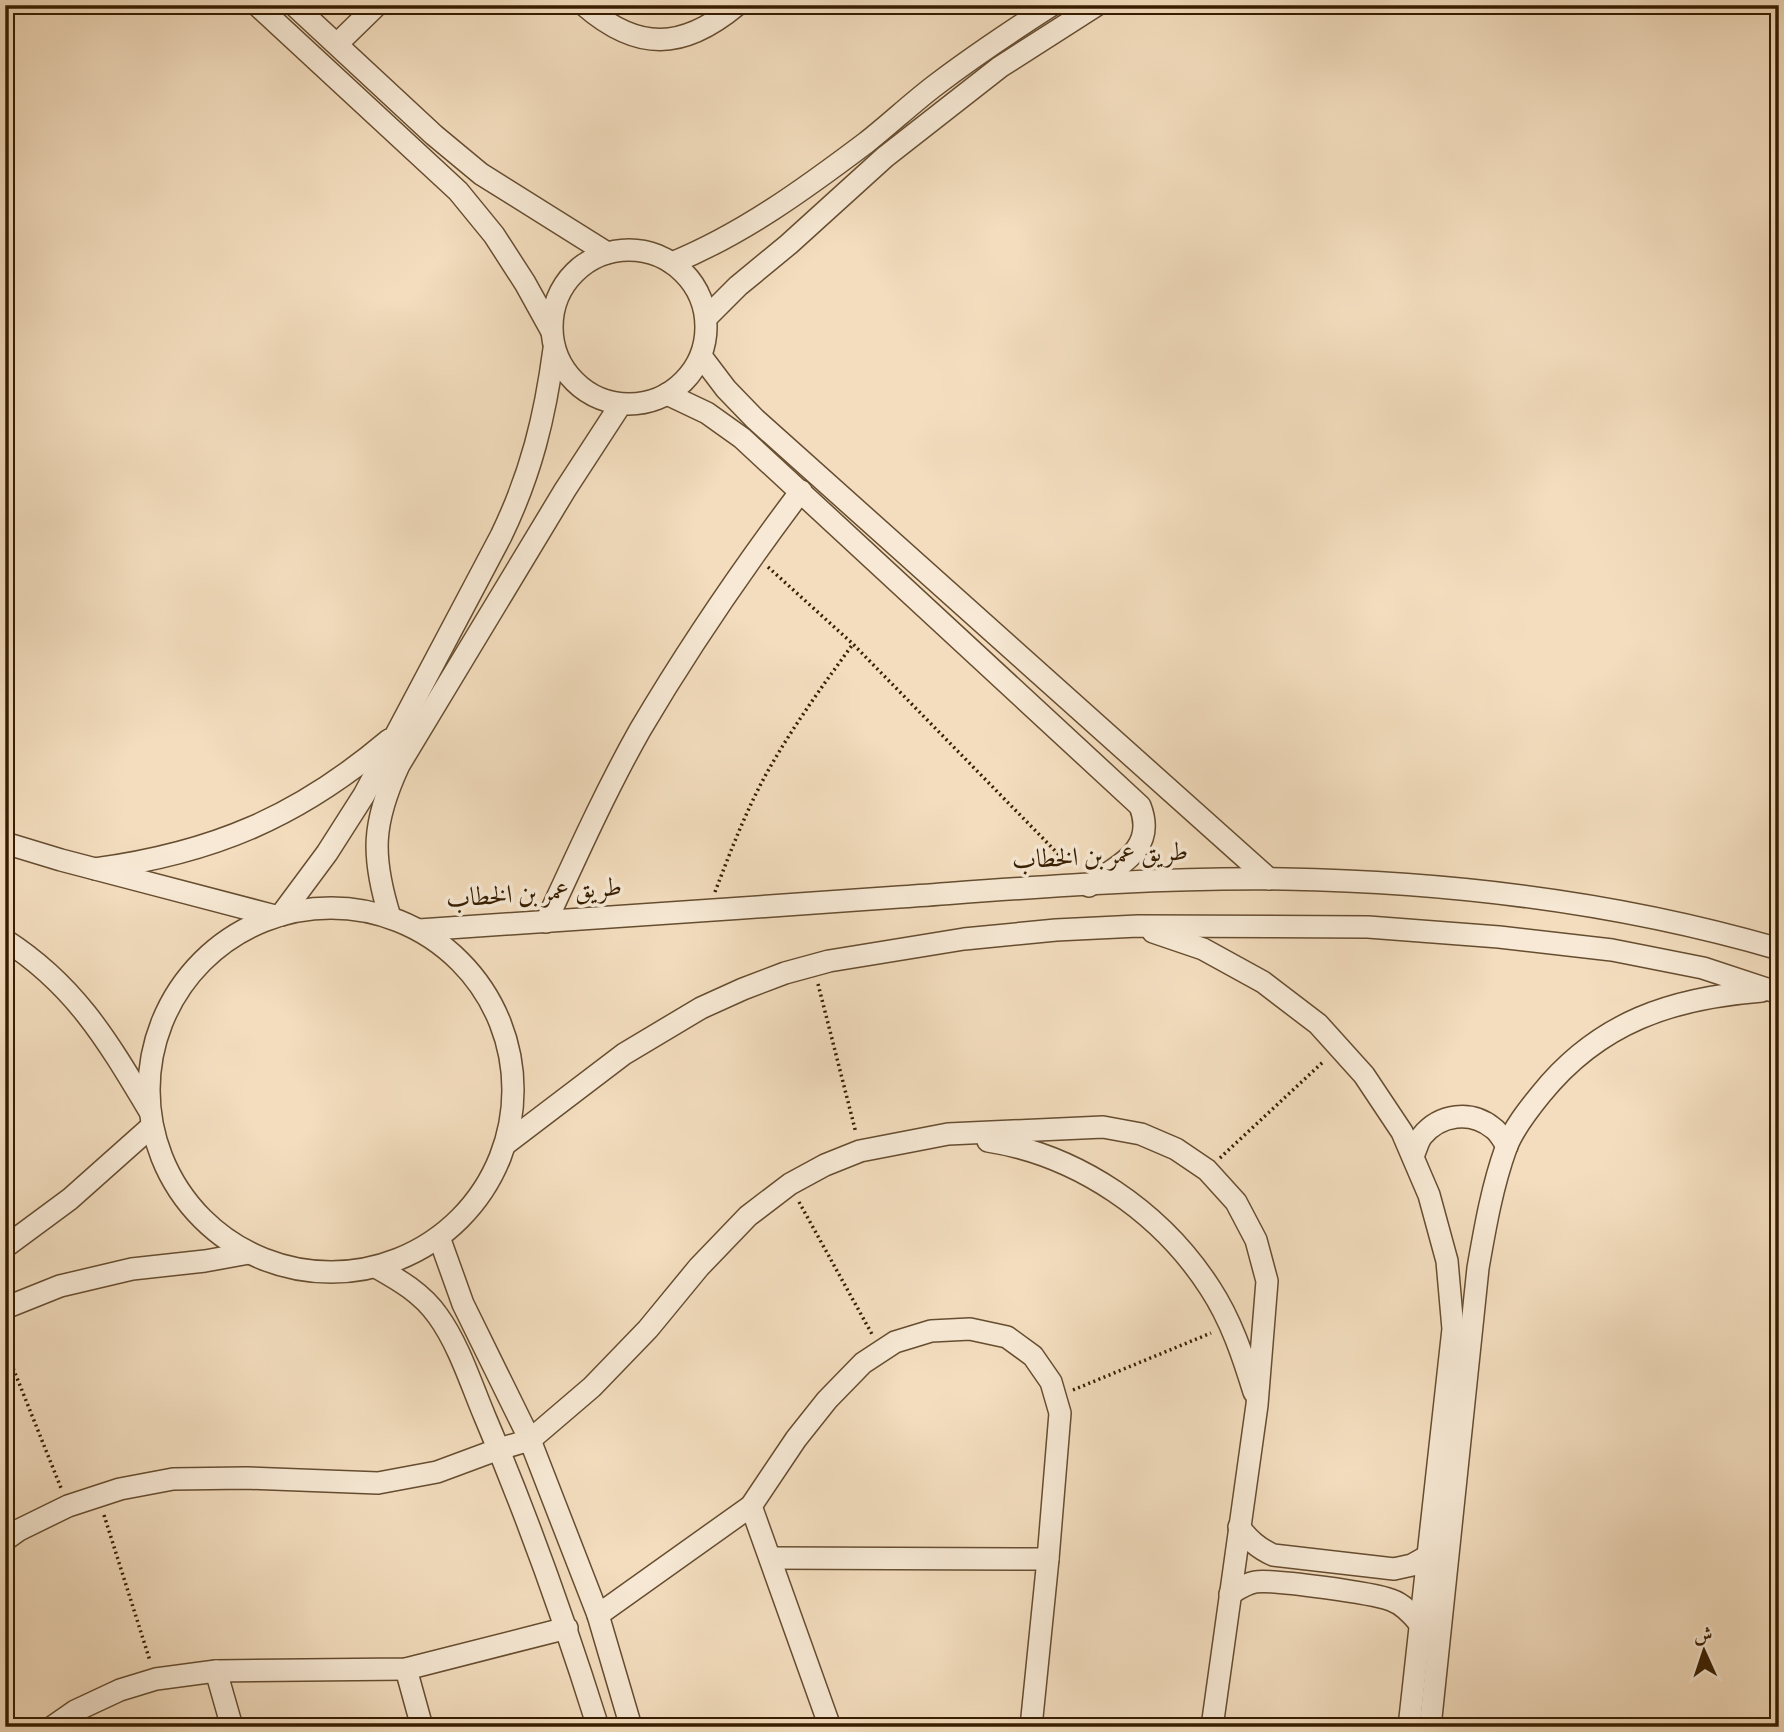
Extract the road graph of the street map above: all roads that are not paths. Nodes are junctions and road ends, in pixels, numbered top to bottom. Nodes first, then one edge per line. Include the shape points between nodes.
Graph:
1 (257, 5) edge
2 (294, 5) edge
3 (377, 5) edge
4 (584, 5) edge
5 (737, 5) edge
6 (1052, 5) edge
7 (1097, 5) edge
8 (337, 44) junction
9 (607, 253) junction
10 (672, 263) junction
11 (706, 318) junction
12 (552, 340) junction
13 (701, 356) junction
14 (667, 394) junction
15 (621, 404) junction
16 (801, 491) junction
17 (396, 734) junction
18 (5, 843) edge
19 (96, 869) junction
20 (1269, 879) junction
21 (1089, 886) junction
22 (278, 915) junction
23 (390, 917) junction
24 (546, 922) junction
25 (1138, 926) junction
26 (419, 930) junction
27 (5, 940) edge
28 (1779, 949) edge
29 (1775, 992) edge
30 (150, 1118) junction
31 (948, 1134) junction
32 (507, 1143) junction
33 (1507, 1146) junction
34 (1413, 1156) junction
35 (439, 1237) junction
36 (5, 1247) edge
37 (249, 1253) junction
38 (376, 1267) junction
39 (5, 1308) edge
40 (1258, 1405) junction
41 (530, 1440) junction
42 (499, 1449) junction
43 (751, 1506) junction
44 (1239, 1527) junction
45 (5, 1540) edge
46 (1428, 1556) junction
47 (770, 1558) junction
48 (1048, 1559) junction
49 (1230, 1594) junction
50 (597, 1615) junction
51 (1420, 1623) junction
52 (567, 1628) junction
53 (406, 1669) junction
54 (216, 1671) junction
55 (52, 1727) edge
56 (232, 1727) edge
57 (422, 1727) edge
58 (598, 1727) edge
59 (631, 1727) edge
60 (830, 1727) edge
61 (1031, 1727) edge
62 (1212, 1727) edge
63 (1409, 1727) edge
64 (1430, 1727) edge

1 - 12 street via 458,191 525,283
2 - 8 street
3 - 8 street
4 - 5 street via 612,27 635,37 660,40 685,37 709,27
6 - 10 street via 936,85 789,198 715,244
7 - 11 street via 1000,67 885,156
8 - 9 street via 481,174
9 - 10 street via 641,251
9 - 12 street via 584,264 566,282 552,313
10 - 11 street via 695,287
11 - 13 street
12 - 15 street via 564,369 579,387
12 - 17 street via 542,426 518,501
13 - 14 street via 692,372
13 - 20 street via 755,419
14 - 15 street
14 - 16 street via 725,424
15 - 23 street via 385,794 376,857
16 - 21 street via 1140,806 1145,831 1141,843 1124,862
16 - 24 street via 753,554 639,732
17 - 19 street via 320,792 257,826 189,851
17 - 22 street via 347,825
18 - 19 street
19 - 22 street
20 - 21 street, طريق عمر بن الخطاب
20 - 28 street, طريق عمر بن الخطاب via 1456,888 1543,898 1715,930
21 - 24 street, طريق عمر بن الخطاب
22 - 23 street via 335,907
22 - 30 street via 230,938 192,971 178,992 165,1013 150,1060
23 - 26 street
24 - 26 street, طريق عمر بن الخطاب
25 - 29 street via 1368,927 1499,937 1703,968
25 - 32 street via 964,939 873,952 814,965 743,989 624,1054
25 - 34 street via 1203,949 1264,982 1318,1024 1364,1075
26 - 32 street via 453,954 481,984 501,1021 512,1061 514,1102
27 - 30 street via 59,981 88,1013
29 - 33 street via 1687,1001 1613,1031 1552,1080
30 - 36 street via 70,1199
30 - 37 street via 161,1158 176,1187 221,1235
31 - 40 street via 1010,1144 1058,1161 1125,1197 1172,1239 1211,1289 1240,1345
31 - 40 street via 1103,1128 1141,1134 1176,1149 1207,1170 1236,1202 1256,1240 1267,1281
31 - 41 street via 860,1151 790,1184 748,1216 648,1329
32 - 35 street via 481,1195
33 - 34 street via 1495,1129 1477,1118 1456,1116 1436,1123 1421,1137
33 - 64 street via 1489,1206 1478,1268
34 - 46 street via 1447,1261 1453,1329
35 - 38 street
35 - 41 street via 463,1304
37 - 38 street via 311,1271
37 - 39 street via 132,1269 60,1286
38 - 42 street via 411,1287 438,1316
40 - 44 street
41 - 42 street
41 - 50 street
42 - 45 street via 437,1472 378,1483 173,1479 120,1489 68,1506
42 - 52 street
43 - 47 street
43 - 48 street via 827,1399 863,1363 895,1342 931,1331 970,1329 1007,1337 1033,1356 1051,1382 1060,1413
43 - 50 street
44 - 46 street via 1260,1549 1273,1555 1394,1569
44 - 49 street
46 - 51 street
47 - 48 street
47 - 60 street
48 - 61 street
49 - 51 street via 1242,1586 1269,1581 1372,1596 1408,1609
49 - 62 street
50 - 59 street
51 - 63 street
52 - 53 street
52 - 58 street
53 - 54 street
53 - 57 street
54 - 55 street via 156,1679 120,1690
54 - 56 street

